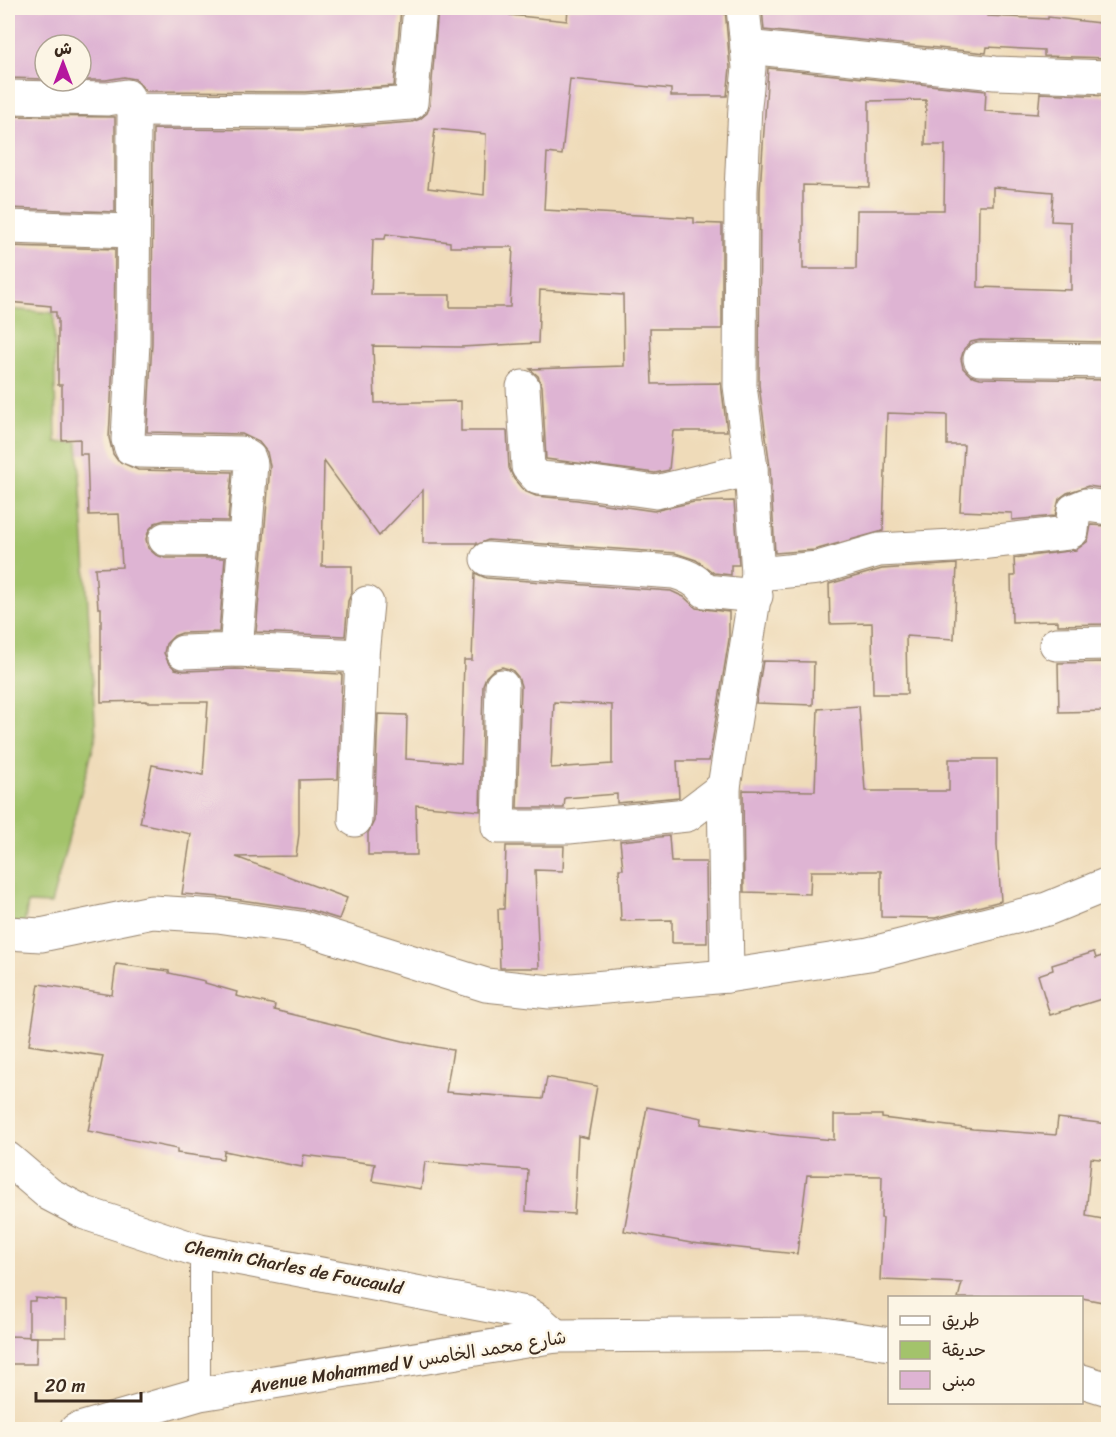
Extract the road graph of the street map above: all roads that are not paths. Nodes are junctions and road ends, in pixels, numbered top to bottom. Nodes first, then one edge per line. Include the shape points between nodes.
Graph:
1 (420, 8) edge
2 (743, 8) edge
3 (747, 47) junction
4 (1108, 77) edge
5 (8, 96) edge
6 (134, 110) junction
7 (8, 227) edge
8 (133, 231) junction
9 (980, 360) dead end
10 (1108, 361) edge
11 (522, 387) dead end
12 (751, 469) junction
13 (1108, 508) edge
14 (165, 539) dead end
15 (245, 540) junction
16 (487, 559) dead end
17 (757, 585) junction
18 (367, 603) dead end
19 (1056, 644) dead end
20 (1108, 644) edge
21 (236, 650) junction
22 (183, 652) dead end
23 (362, 656) junction
24 (502, 686) dead end
25 (724, 787) junction
26 (355, 819) dead end
27 (1108, 884) edge
28 (8, 933) edge
29 (727, 976) junction
30 (8, 1160) edge
31 (200, 1251) junction
32 (556, 1336) junction
33 (888, 1344) edge
34 (1083, 1381) edge
35 (1108, 1389) edge
36 (200, 1394) junction
37 (76, 1430) edge

1 - 6 street via 411,103 306,111
2 - 3 street
3 - 4 street via 995,73
3 - 12 street via 741,191 740,386
5 - 6 street via 127,96
6 - 8 street
7 - 8 street
8 - 15 street via 128,439 131,448 241,453 249,458
9 - 10 street
11 - 12 street via 528,467 538,478 656,492
12 - 17 street
13 - 17 street via 1086,505 1074,510 1072,531 1068,533 879,550
14 - 15 street
15 - 21 street
16 - 17 street via 674,572 686,575 705,591
17 - 25 street
18 - 23 street
19 - 20 street
21 - 22 street
21 - 23 street
23 - 26 street
24 - 25 street via 498,826 569,826 687,815
25 - 29 street
27 - 29 street via 1047,909 869,954
28 - 29 street via 41,934 152,912 218,916 307,929 486,985 550,992
30 - 31 street, Chemin Charles de Foucauld via 49,1194 85,1213
31 - 32 street, Chemin Charles de Foucauld via 526,1313
31 - 36 lane
32 - 33 street, Avenue Mohammed V شارع محمد الخامس via 824,1334
32 - 36 street, Avenue Mohammed V شارع محمد الخامس
34 - 35 street
36 - 37 street, Avenue Mohammed V شارع محمد الخامس

